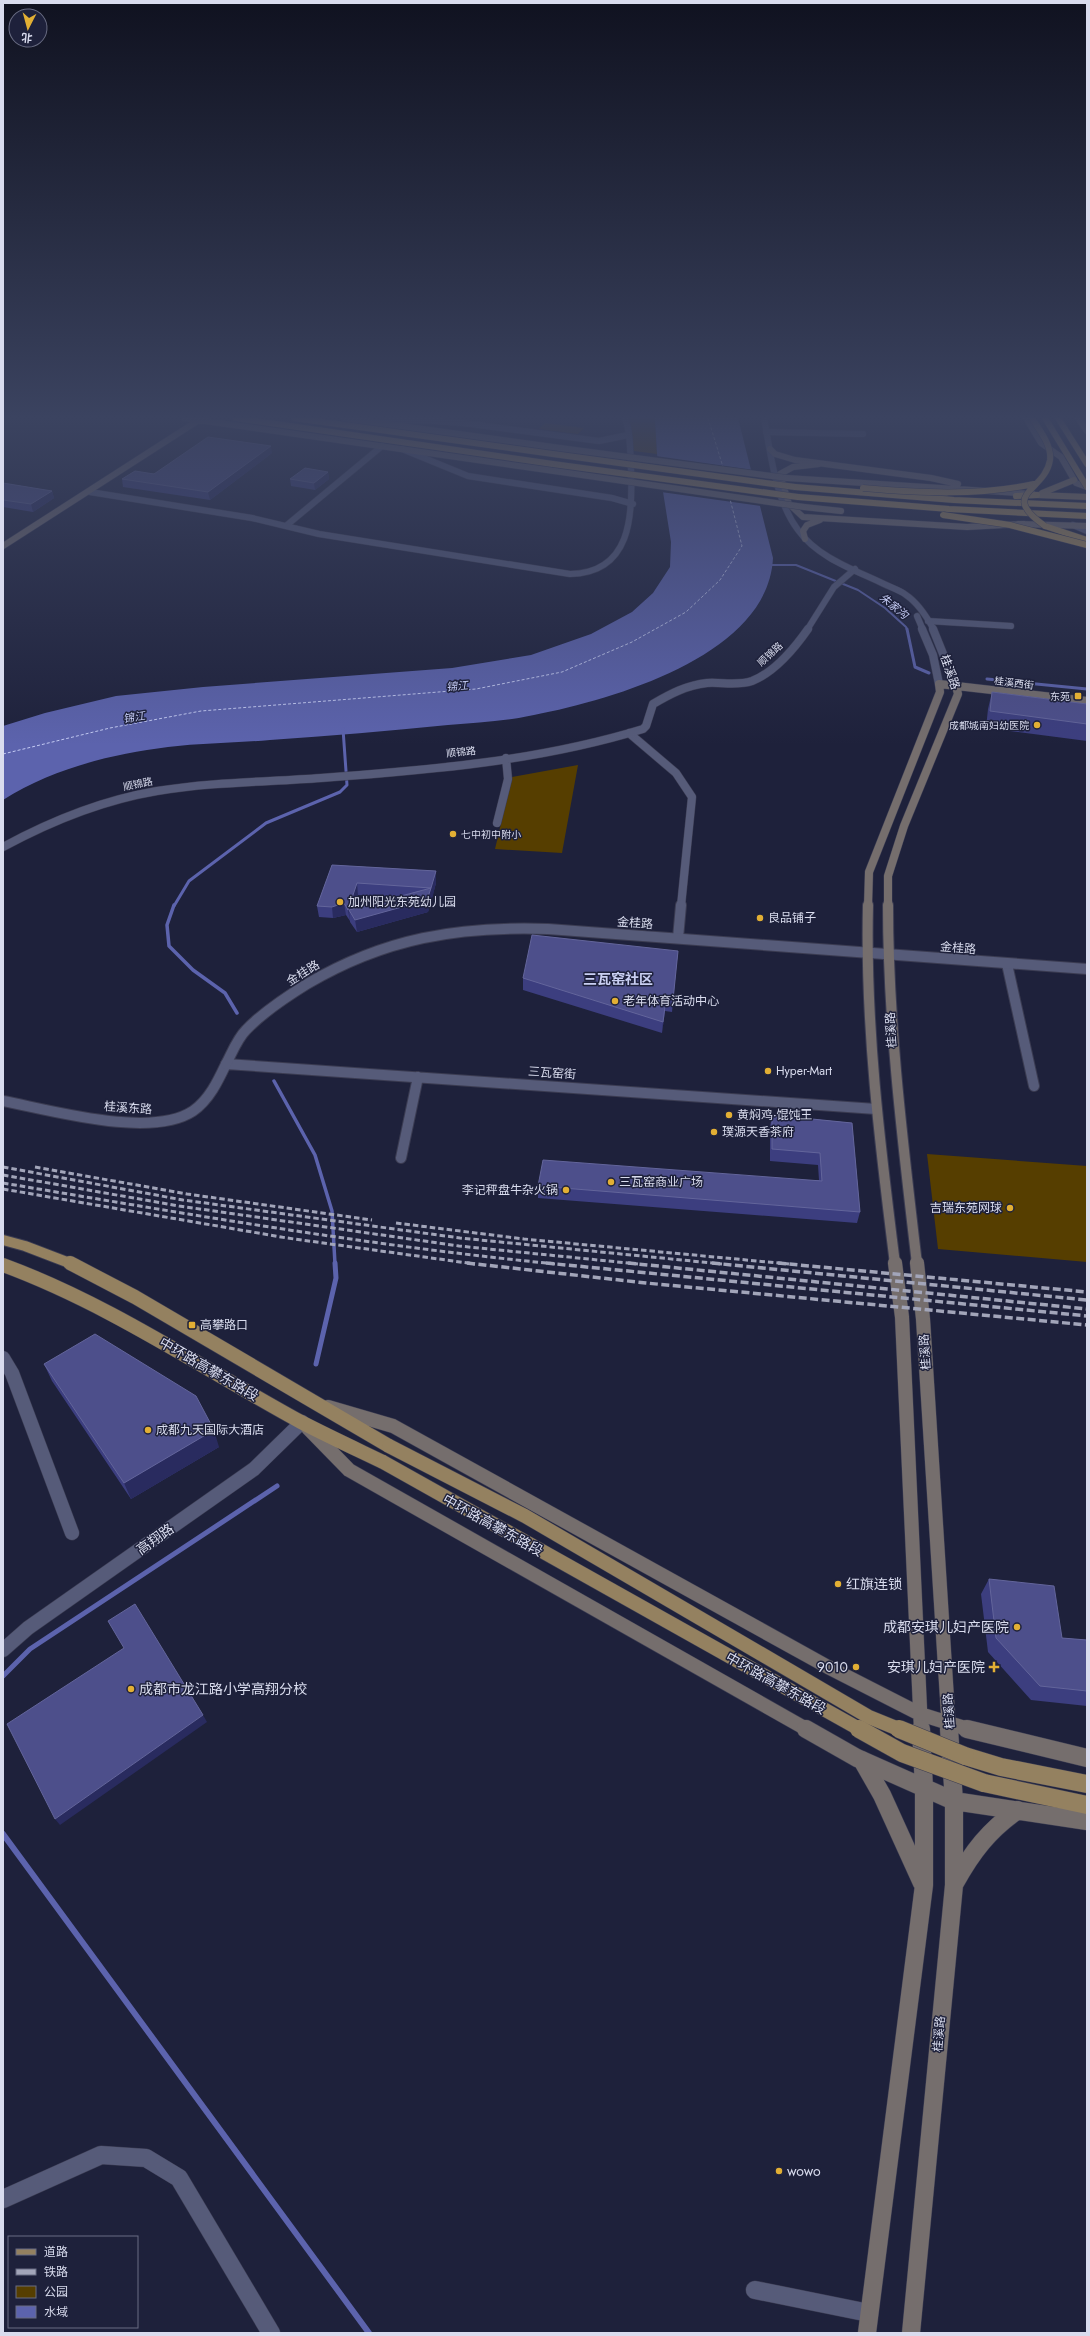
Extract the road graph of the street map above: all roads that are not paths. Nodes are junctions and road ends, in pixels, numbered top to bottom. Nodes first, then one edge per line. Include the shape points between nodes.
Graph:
1 (34, 527) edge
2 (294, 527) edge
3 (630, 527) edge
4 (790, 527) edge
5 (795, 527) edge
6 (806, 527) edge
7 (1018, 527) edge
8 (1048, 527) edge
9 (1077, 527) edge
10 (1087, 532) edge
11 (805, 539) junction
12 (1087, 540) edge
13 (1087, 545) edge
14 (3, 546) edge
15 (852, 570) junction
16 (928, 621) junction
17 (1011, 626) dead end
18 (939, 688) junction
19 (957, 690) junction
20 (1087, 701) edge
21 (1087, 709) edge
22 (629, 733) junction
23 (506, 758) junction
24 (497, 823) dead end
25 (3, 848) edge
26 (678, 938) junction
27 (867, 953) junction
28 (888, 954) junction
29 (1007, 964) junction
30 (1087, 969) edge
31 (226, 1064) junction
32 (418, 1077) junction
33 (1034, 1086) dead end
34 (3, 1101) edge
35 (876, 1109) junction
36 (401, 1158) dead end
37 (3, 1240) edge
38 (3, 1265) edge
39 (3, 1358) edge
40 (320, 1404) junction
41 (302, 1422) junction
42 (72, 1533) dead end
43 (3, 1650) edge
44 (920, 1714) junction
45 (950, 1725) junction
46 (1087, 1758) edge
47 (862, 1760) junction
48 (1087, 1784) edge
49 (924, 1788) junction
50 (954, 1801) junction
51 (1087, 1805) edge
52 (1018, 1810) junction
53 (1087, 1821) edge
54 (924, 1885) junction
55 (954, 1885) junction
56 (3, 2199) edge
57 (755, 2290) dead end
58 (869, 2313) junction
59 (272, 2333) edge
60 (867, 2333) edge
61 (911, 2333) edge

1 - 14 main road
2 - 3 street via 319,534 570,574 588,574 600,570 622,546
4 - 15 street, 桂溪路 via 800,543 818,557
5 - 11 street, 桂溪路
6 - 11 main road via 803,531
7 - 13 highway, bridge
8 - 12 highway, bridge
9 - 10 street
11 - 15 street, 桂溪路 via 822,553
15 - 16 street, 桂溪路 via 907,595
15 - 18 street, 桂溪路 via 904,600 914,611 922,623
15 - 22 street, 顺锦路 via 838,583 811,625 786,657 760,677 737,684 693,685 653,704 646,726
16 - 17 street
16 - 19 street, 桂溪路 via 947,661
18 - 19 main road, 桂溪西街
18 - 27 main road, 桂溪路 via 869,872
19 - 20 main road, 桂溪西街
19 - 21 main road, 桂溪西街
19 - 28 main road, 桂溪路 via 904,826 888,876
22 - 23 street, 顺锦路 via 585,746
22 - 26 street via 676,773 692,796
23 - 24 street via 508,779
23 - 25 street, 顺锦路 via 344,776 193,787 136,796 58,820 24,835
26 - 27 street, 金桂路
26 - 31 street, 金桂路 via 503,926 432,934 376,949 317,977 283,1000 246,1031
27 - 28 street, 金桂路
27 - 35 main road, 桂溪路
28 - 29 street, 金桂路
28 - 45 main road, 桂溪路 via 893,1054 922,1319
29 - 30 street, 金桂路
29 - 33 street
31 - 32 street, 三瓦窑街
31 - 34 street, 桂溪东路 via 212,1092 186,1115 156,1123 100,1119
32 - 35 street, 三瓦窑街
32 - 36 street
35 - 44 main road, 桂溪路 via 902,1317
37 - 40 main road, 中环路高攀东路段 via 49,1255 114,1286
38 - 41 main road, 中环路高攀东路段 via 99,1306
39 - 42 street via 12,1373
40 - 44 main road via 393,1426 828,1667
40 - 48 main road, 中环路高攀东路段, bridge via 389,1446 525,1516 869,1717 965,1756 1001,1767
41 - 43 street, 高翔路 via 254,1468 28,1628
41 - 47 main road via 349,1470
41 - 51 main road, 中环路高攀东路段, bridge via 383,1462 902,1753 984,1783
44 - 45 main road
44 - 49 main road, 桂溪路
45 - 46 main road
45 - 50 main road, 桂溪路
47 - 49 main road
47 - 54 main road via 882,1795
49 - 50 main road
49 - 54 main road, 桂溪路
50 - 52 main road
50 - 55 main road, 桂溪路
52 - 53 main road
52 - 55 main road via 998,1822 974,1847
54 - 58 main road, 桂溪路
55 - 61 main road, 桂溪路
56 - 59 street via 101,2155 146,2158 179,2178
57 - 58 street
58 - 60 main road, 桂溪路

